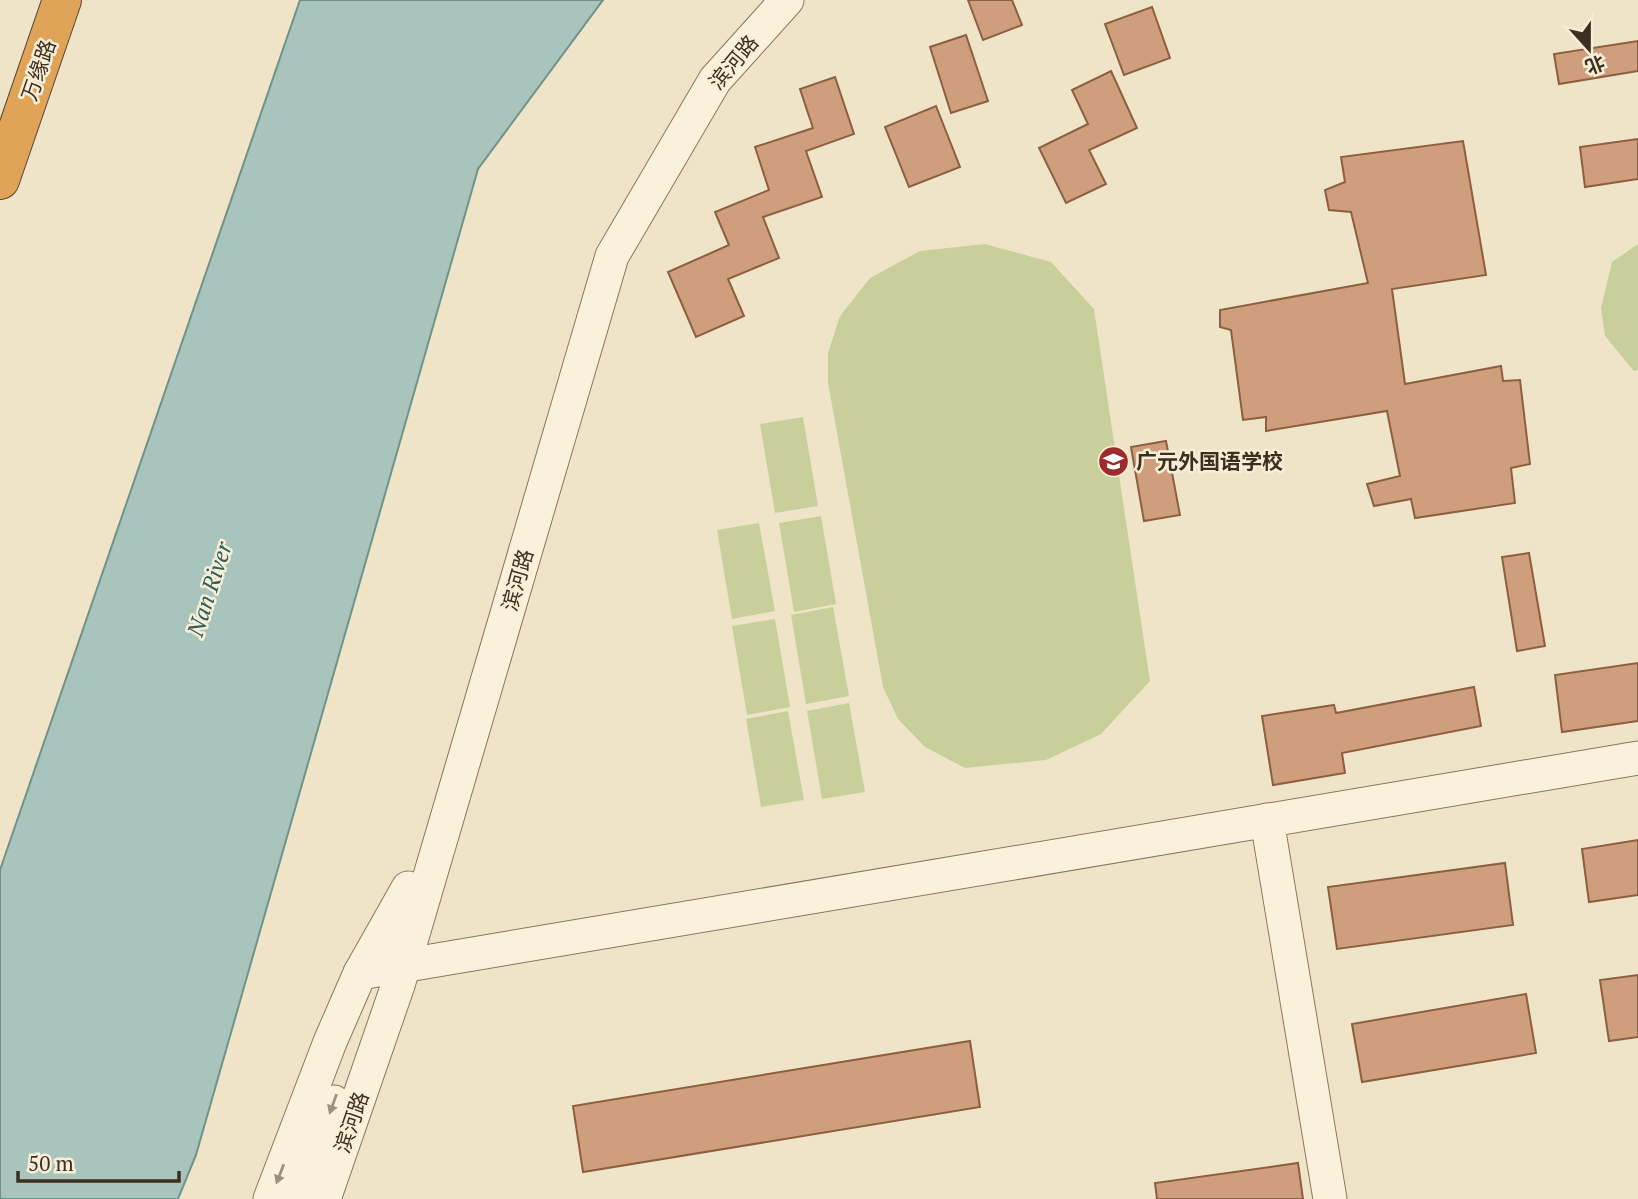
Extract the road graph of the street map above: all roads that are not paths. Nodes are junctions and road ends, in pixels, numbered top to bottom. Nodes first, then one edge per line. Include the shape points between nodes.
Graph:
1 (44, 0) edge
2 (62, 0) edge
3 (760, 0) edge
4 (787, 0) edge
5 (0, 127) edge
6 (0, 180) edge
7 (1638, 758) edge
8 (1638, 775) edge
9 (1268, 827) junction
10 (383, 977) junction
11 (318, 1198) edge
12 (270, 1199) edge
13 (1330, 1199) edge

1 - 5 highway, 万缘路
2 - 6 highway, 万缘路
3 - 10 street, 滨河路 via 698,68 593,248
4 - 10 street, 滨河路 via 715,80 612,256
7 - 9 street
8 - 9 street
9 - 10 street
9 - 13 street
10 - 11 street, 滨河路
10 -> 12 street via 330,1042

